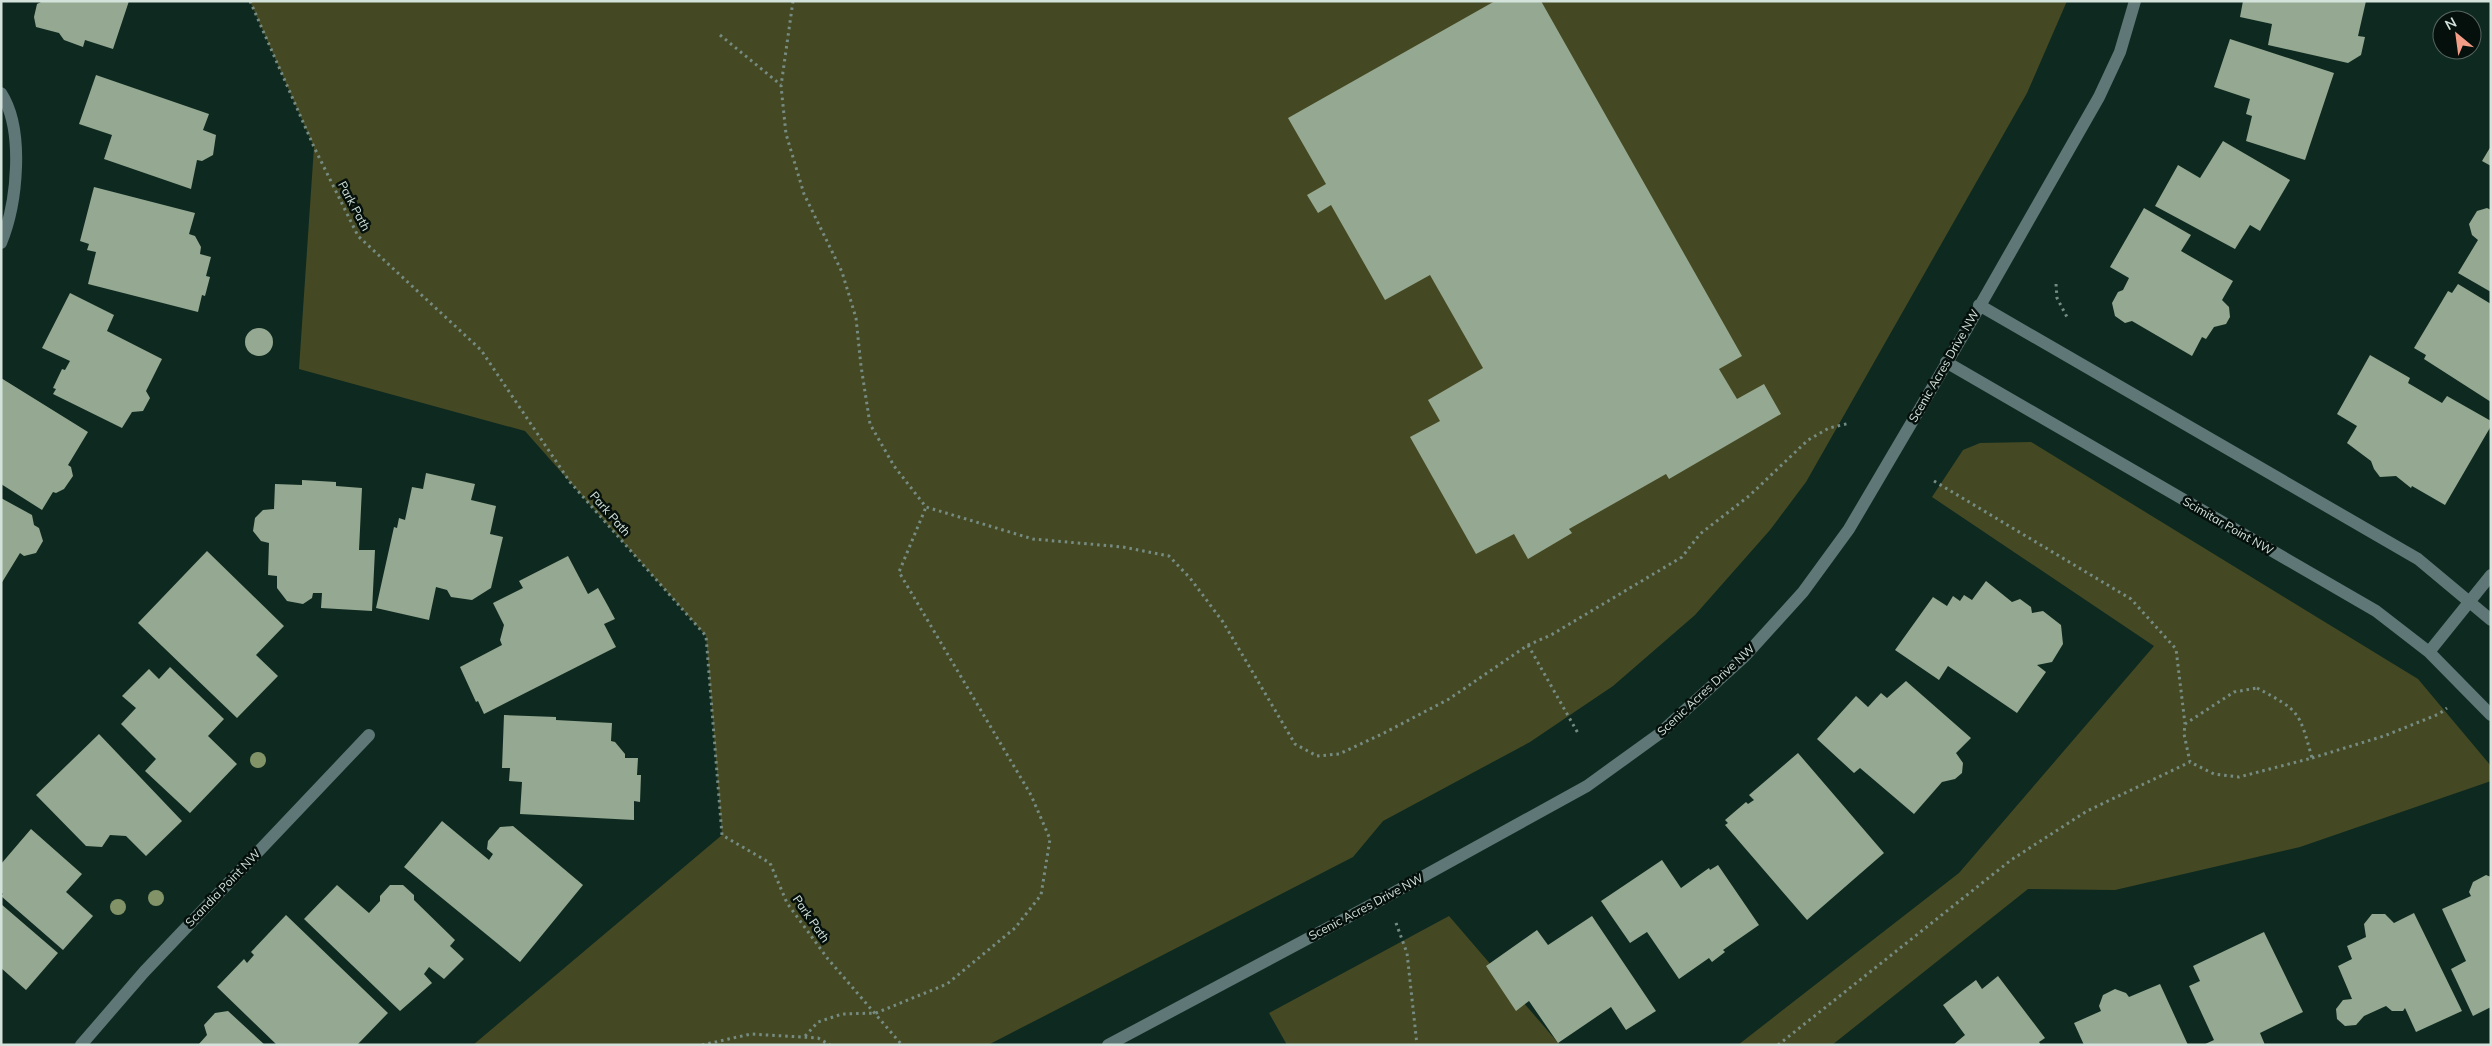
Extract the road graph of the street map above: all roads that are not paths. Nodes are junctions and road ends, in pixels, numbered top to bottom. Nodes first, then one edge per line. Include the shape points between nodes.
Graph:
1 (2135, 1) edge
2 (1, 94) edge
3 (1, 243) edge
4 (1979, 305) junction
5 (1946, 362) junction
6 (2491, 575) edge
7 (2470, 601) junction
8 (2491, 620) edge
9 (2429, 652) junction
10 (2491, 715) edge
11 (369, 735) dead end
12 (81, 1045) edge
13 (1108, 1045) edge

1 - 4 street, Scenic Acres Drive NW via 2120,52 2099,97
2 - 3 street via 13,127 16,159 13,195
4 - 5 street, Scenic Acres Drive NW
4 - 7 street via 2418,559
5 - 9 street, Scimitar Point NW via 2376,611
5 - 13 street, Scenic Acres Drive NW via 1849,529 1803,592 1745,656 1659,734 1587,786
6 - 7 street
7 - 8 street
7 - 9 street
9 - 10 street, Scimitar Point NW
11 - 12 street, Scandia Point NW via 144,972

